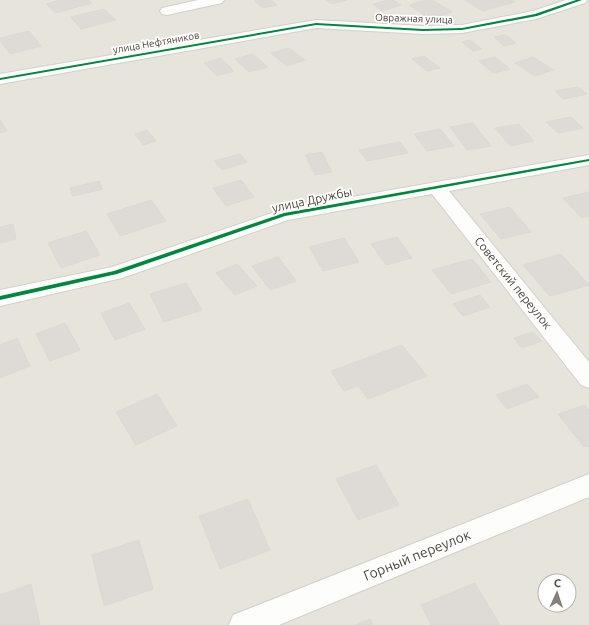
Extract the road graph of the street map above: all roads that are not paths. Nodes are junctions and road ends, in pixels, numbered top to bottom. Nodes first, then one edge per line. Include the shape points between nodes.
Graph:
1 (217, 0) edge
2 (580, 0) edge
3 (167, 11) dead end
4 (316, 24) joint
5 (0, 79) edge
6 (589, 160) edge
7 (436, 188) junction
8 (0, 298) edge
9 (589, 379) edge
10 (589, 485) edge
11 (260, 622) edge

1 - 3 street
2 - 4 street, Овражная улица via 536,14 462,29 423,30
4 - 5 street, улица Нефтяников
6 - 7 street, улица Дружбы
7 - 8 street, улица Дружбы via 284,215 115,273
7 - 9 street, Советский переулок
10 - 11 street, Горный переулок

